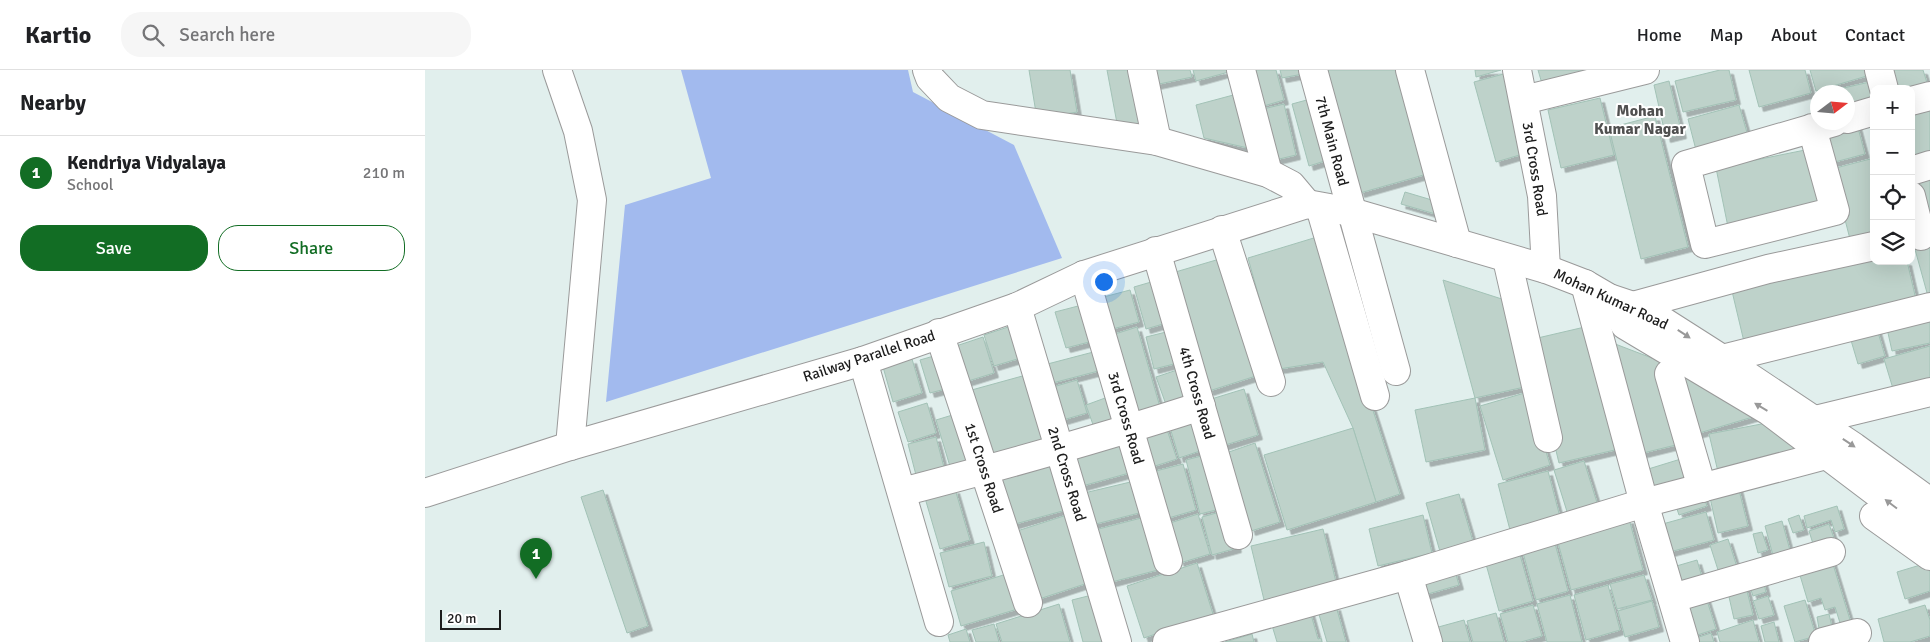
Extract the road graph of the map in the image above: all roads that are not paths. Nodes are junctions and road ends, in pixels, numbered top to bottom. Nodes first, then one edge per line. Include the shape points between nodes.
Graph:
1 (557, 70) edge
2 (927, 70) edge
3 (1143, 70) edge
4 (1241, 70) edge
5 (1313, 70) edge
6 (1410, 70) edge
7 (1517, 70) edge
8 (1645, 70) edge
9 (1879, 70) edge
10 (1612, 74) edge
11 (1883, 85) edge
12 (1930, 96) edge
13 (1524, 100) junction
14 (1915, 100) edge
15 (1870, 112) edge
16 (1855, 117) edge
17 (1810, 129) edge
18 (1824, 130) edge
19 (1157, 141) junction
20 (1930, 165) edge
21 (1915, 170) edge
22 (1269, 173) junction
23 (1313, 206) junction
24 (1351, 212) junction
25 (1915, 212) edge
26 (1222, 230) junction
27 (1758, 231) junction
28 (1921, 236) edge
29 (1457, 243) junction
30 (1870, 247) edge
31 (1156, 252) junction
32 (1507, 259) junction
33 (1546, 269) junction
34 (1768, 269) junction
35 (1084, 275) junction
36 (1585, 284) junction
37 (1017, 307) junction
38 (1930, 307) edge
39 (1622, 310) junction
40 (939, 333) junction
41 (863, 361) junction
42 (1717, 368) junction
43 (1396, 371) dead end
44 (1669, 374) dead end
45 (1271, 382) dead end
46 (1930, 392) edge
47 (1375, 396) dead end
48 (1201, 406) junction
49 (1815, 420) junction
50 (1129, 429) junction
51 (1547, 438) dead end
52 (570, 446) junction
53 (1059, 448) junction
54 (1826, 455) junction
55 (985, 470) junction
56 (1702, 488) junction
57 (902, 492) junction
58 (425, 493) edge
59 (1927, 495) edge
60 (1645, 503) junction
61 (1873, 516) dead end
62 (1930, 533) edge
63 (1238, 535) dead end
64 (1831, 552) dead end
65 (1930, 556) edge
66 (1168, 561) dead end
67 (1408, 575) junction
68 (1673, 598) junction
69 (1028, 603) dead end
70 (939, 622) dead end
71 (1857, 633) dead end
72 (1680, 641) edge
73 (1117, 642) edge
74 (1167, 642) edge
75 (1428, 642) edge
76 (1823, 642) edge

1 - 52 street via 579,131 592,200
2 - 19 street via 930,78 949,98 982,115
3 - 19 street
4 - 22 street
5 - 24 street, 7th Main Road
6 - 29 street
7 - 13 street, 3rd Cross Road
8 - 10 street
9 - 11 street
10 - 13 street
12 - 14 street
13 - 33 street, 3rd Cross Road via 1542,196
15 - 16 street
17 - 27 street via 1686,166 1705,244
18 - 27 street via 1835,211
19 - 22 street
20 - 21 street
22 - 23 street via 1291,186
23 - 24 street, Mohan Kumar Road
23 - 26 street, Railway Parallel Road
23 - 47 street
24 - 29 street, Mohan Kumar Road
24 - 43 street, 7th Main Road
25 - 28 street
26 - 31 street, Railway Parallel Road
26 - 45 street
27 - 34 street
29 - 32 street, Mohan Kumar Road
30 - 34 street
31 - 35 street, Railway Parallel Road
31 - 48 street, 4th Cross Road
32 - 33 street, Mohan Kumar Road
32 - 51 street
33 - 36 street, Mohan Kumar Road
34 - 39 street
35 - 37 street, Railway Parallel Road
35 - 50 street, 3rd Cross Road
36 - 39 street, Mohan Kumar Road
36 - 60 street
37 - 40 street, Railway Parallel Road
37 - 53 street, 2nd Cross Road
38 - 42 street
39 - 42 street, Mohan Kumar Road via 1664,322
40 - 41 street, Railway Parallel Road
40 - 55 street, 1st Cross Road
41 - 52 street, Railway Parallel Road
41 - 57 street
42 - 49 street, Mohan Kumar Road
54 -> 42 street
44 - 56 street
46 - 49 street
48 - 50 street
48 - 63 street, 4th Cross Road
49 -> 59 street, Mohan Kumar Road
50 - 53 street
50 - 66 street, 3rd Cross Road
52 - 58 street, Railway Parallel Road
53 - 55 street
53 - 73 street, 2nd Cross Road
54 - 56 street
62 -> 54 street
55 - 57 street
55 - 69 street, 1st Cross Road
56 - 60 street
57 - 70 street
60 - 67 street
60 - 68 street
61 - 65 street
64 - 68 street
67 - 74 street
67 - 75 street
68 - 72 street
71 - 76 street

